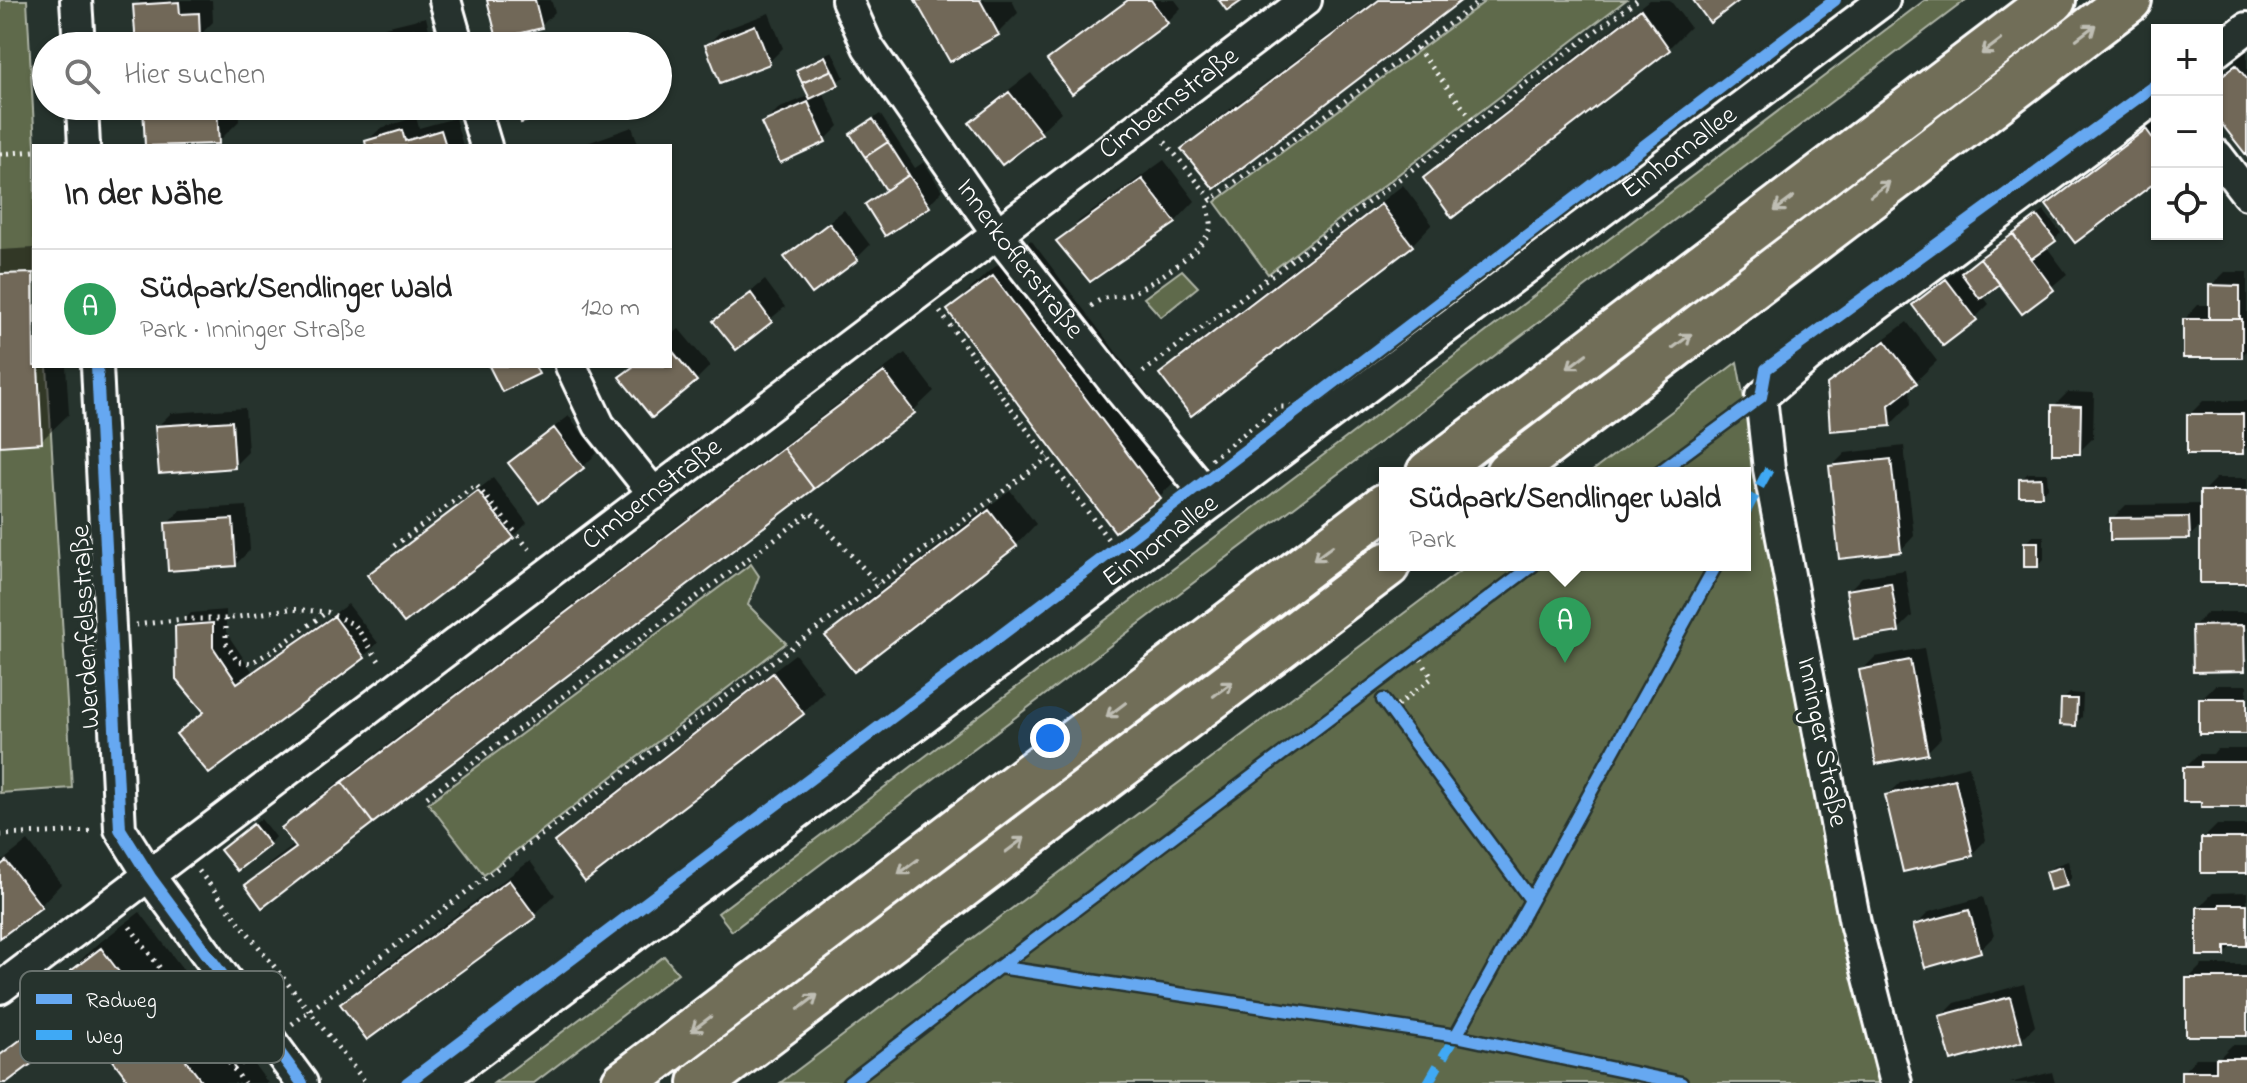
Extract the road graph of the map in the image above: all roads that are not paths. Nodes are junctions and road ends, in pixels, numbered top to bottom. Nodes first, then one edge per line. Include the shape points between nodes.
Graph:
1 (76, 0) edge
2 (445, 0) edge
3 (847, 0) edge
4 (1306, 0) edge
5 (1884, 0) edge
6 (2053, 0) edge
7 (2129, 0) edge
8 (2247, 28) edge
9 (78, 32) edge
10 (454, 32) edge
11 (2223, 46) edge
12 (2151, 101) edge
13 (83, 120) edge
14 (478, 120) edge
15 (84, 144) edge
16 (485, 144) edge
17 (2223, 163) edge
18 (2247, 194) edge
19 (997, 233) junction
20 (97, 368) edge
21 (572, 368) edge
22 (1437, 467) edge
23 (1516, 467) edge
24 (654, 494) junction
25 (1213, 502) junction
26 (1379, 511) edge
27 (1379, 571) edge
28 (150, 877) junction
29 (23, 971) edge
30 (219, 971) edge
31 (20, 973) edge
32 (0, 988) edge
33 (284, 1059) edge
34 (302, 1083) edge
35 (437, 1083) edge
36 (624, 1083) edge
37 (701, 1083) edge
38 (1896, 1083) edge

1 - 9 street
2 - 10 street
3 - 19 street, Innerkoflerstraße via 868,47
4 - 19 street, Cimbernstraße
5 - 25 street, Einhornallee
6 -> 22 highway
23 -> 7 highway
8 - 11 street
12 - 38 street, Inninger Straße via 1761,397 1769,469 1855,923
13 - 15 street
14 - 16 street
17 - 18 street
19 - 24 street, Cimbernstraße
19 - 25 street, Innerkoflerstraße
20 - 28 street, Werdenfelsstraße via 120,829
21 - 24 street via 599,425
24 - 28 street, Cimbernstraße
25 - 35 street, Einhornallee
26 -> 36 highway
37 -> 27 highway
28 - 29 street, Cimbernstraße
28 - 30 street, Werdenfelsstraße
31 - 32 street, Cimbernstraße
33 - 34 street, Werdenfelsstraße

